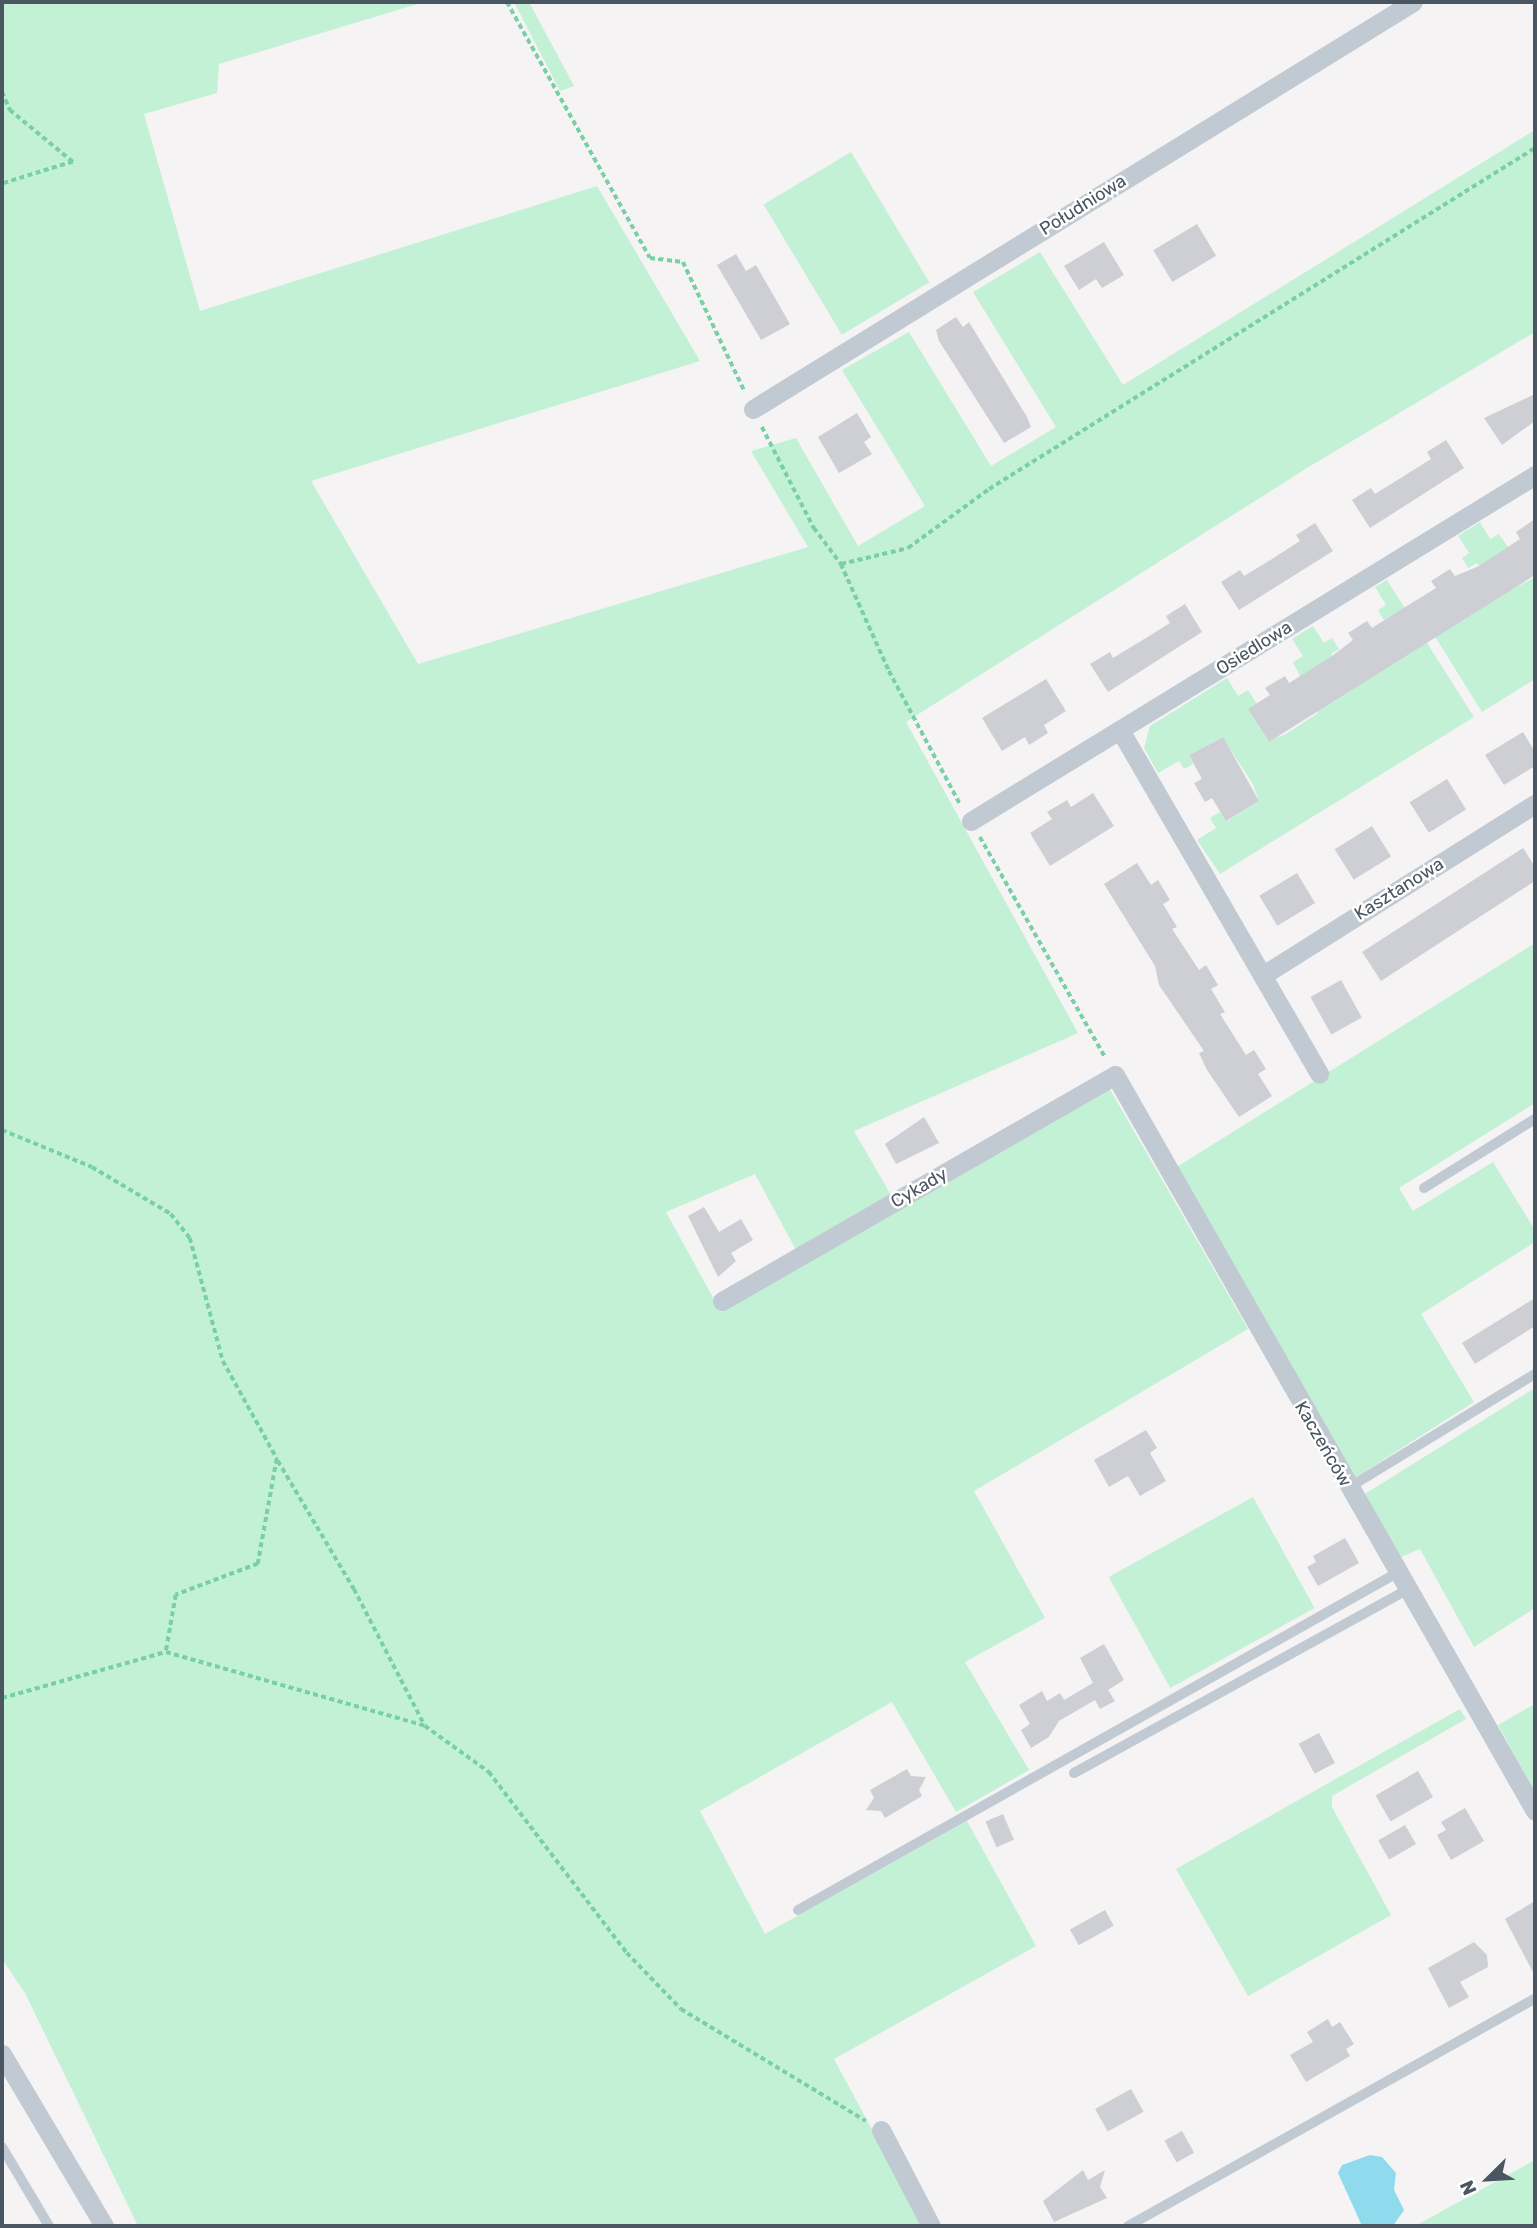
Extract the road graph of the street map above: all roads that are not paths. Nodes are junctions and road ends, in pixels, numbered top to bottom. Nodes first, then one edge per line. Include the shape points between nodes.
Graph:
1 (1413, 2) edge
2 (753, 409) road end
3 (1535, 475) edge
4 (1120, 730) junction
5 (1535, 804) edge
6 (971, 821) dead end
7 (1262, 975) junction
8 (1319, 1073) dead end
9 (1115, 1075) joint
10 (1535, 1119) edge
11 (1424, 1188) dead end
12 (722, 1301) dead end
13 (1535, 1374) edge
14 (1348, 1488) junction
15 (1402, 1581) junction
16 (1074, 1773) dead end
17 (1535, 1811) edge
18 (798, 1909) dead end
19 (1535, 1999) edge
20 (2, 2054) edge
21 (881, 2130) road end
22 (2, 2147) edge
23 (49, 2226) edge
24 (104, 2226) edge
25 (931, 2226) edge
26 (1128, 2226) edge

1 - 2 street, Południowa
3 - 4 street, Osiedlowa
4 - 6 street, Osiedlowa
4 - 7 street
5 - 7 street, Kasztanowa
7 - 8 street
9 - 12 street, Cykady
9 - 14 street, Kaczeńców
10 - 11 lane
13 - 14 lane
14 - 15 street, Kaczeńców
15 - 16 lane
15 - 17 street, Kaczeńców
15 - 18 lane
19 - 26 lane
20 - 24 street
21 - 25 street
22 - 23 lane

